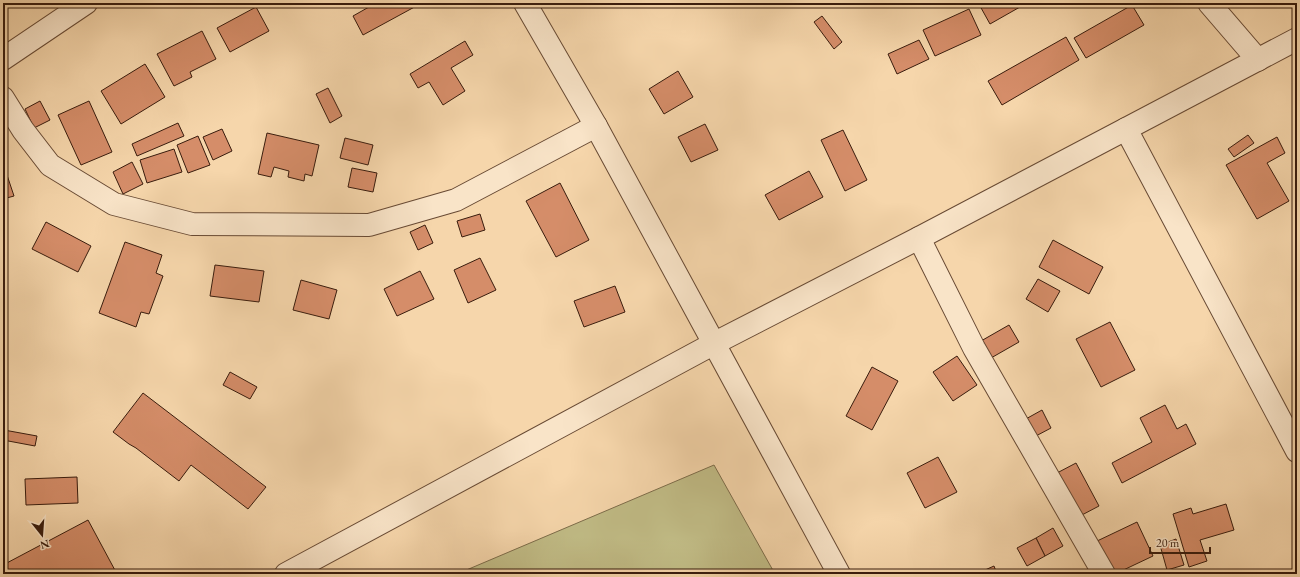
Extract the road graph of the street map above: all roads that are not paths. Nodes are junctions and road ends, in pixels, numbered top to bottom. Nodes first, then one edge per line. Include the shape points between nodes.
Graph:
1 (86, 3) edge
2 (525, 3) edge
3 (1209, 3) edge
4 (1297, 39) edge
5 (3, 59) edge
6 (1258, 60) junction
7 (3, 98) edge
8 (596, 126) junction
9 (1126, 129) junction
10 (919, 238) junction
11 (713, 344) junction
12 (1297, 451) edge
13 (286, 574) edge
14 (839, 574) edge
15 (1104, 574) edge

1 - 5 street
2 - 8 street
3 - 6 street
4 - 6 street
6 - 9 street
7 - 8 street via 23,130 50,165 114,204 192,224 369,225 456,200
8 - 11 street
9 - 10 street
9 - 12 street
10 - 11 street
10 - 15 street via 974,348
11 - 13 street
11 - 14 street

